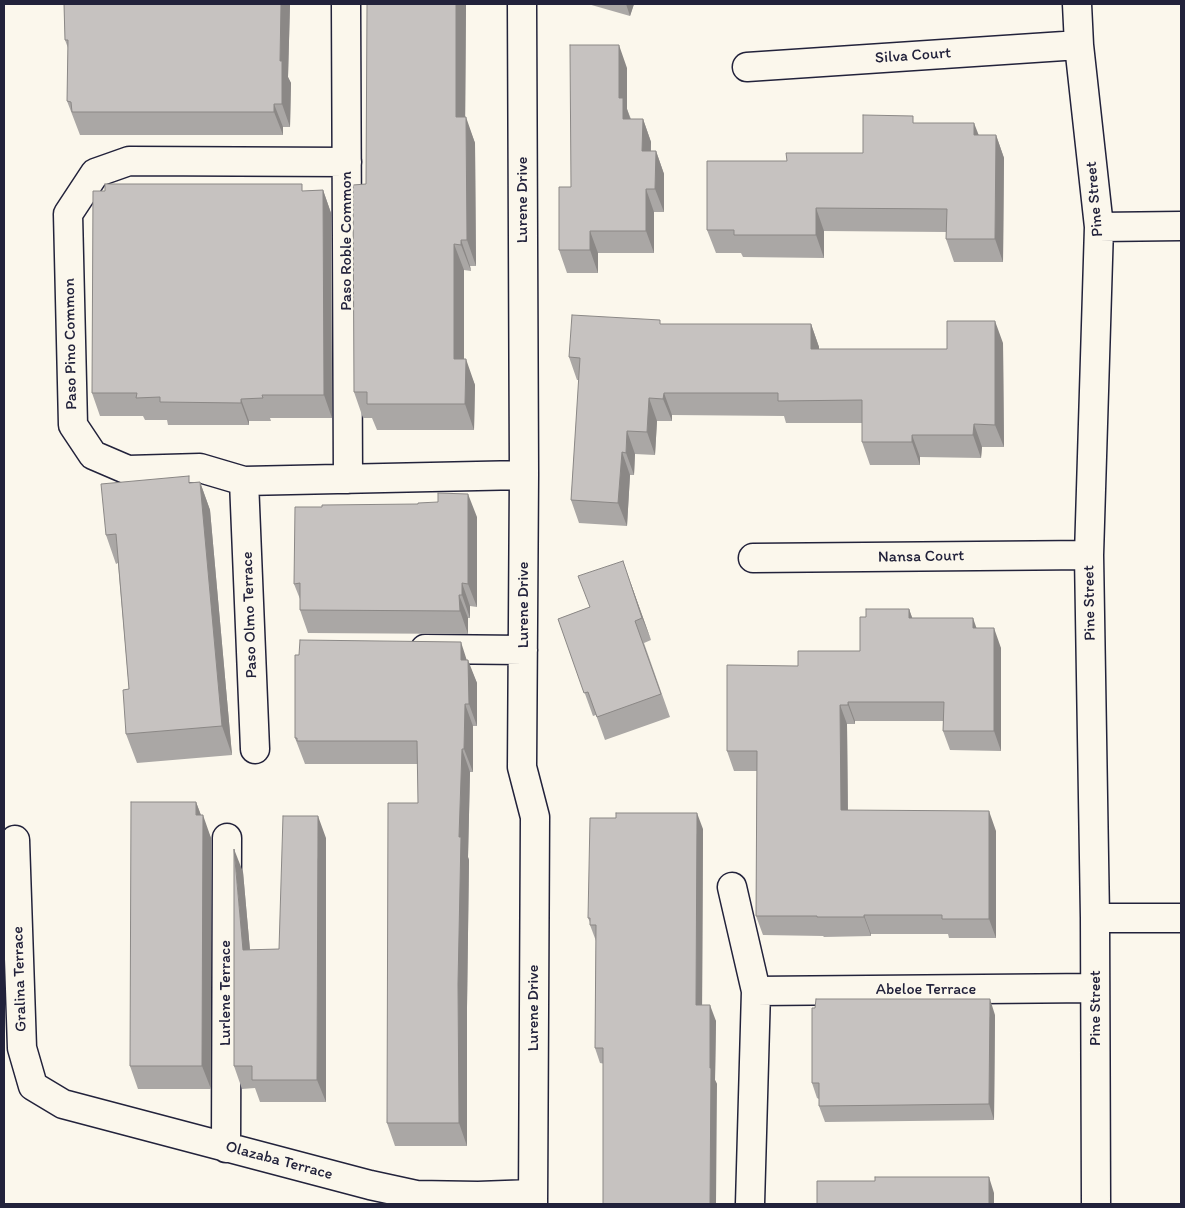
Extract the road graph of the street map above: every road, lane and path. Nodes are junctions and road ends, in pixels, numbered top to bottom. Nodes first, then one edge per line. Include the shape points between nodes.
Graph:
1 (346, 4) edge
2 (522, 4) edge
3 (1077, 4) edge
4 (1079, 45) junction
5 (747, 67) dead end
6 (347, 162) junction
7 (1181, 226) edge
8 (1099, 227) junction
9 (524, 475) junction
10 (348, 479) junction
11 (244, 481) junction
12 (1089, 555) junction
13 (753, 558) dead end
14 (397, 649) edge
15 (523, 650) junction
16 (255, 749) dead end
17 (226, 838) dead end
18 (16, 840) dead end
19 (732, 886) dead end
20 (1095, 918) junction
21 (1181, 918) edge
22 (1096, 988) junction
23 (756, 991) junction
24 (33, 1086) joint
25 (226, 1148) junction
26 (533, 1199) edge
27 (750, 1204) edge
28 (1096, 1204) edge

1 - 6 street, Paso Roble Common
2 - 9 street, Lurene Drive
3 - 4 street, Pine Street
4 - 5 street, Silva Court
4 - 8 street, Pine Street
6 - 10 street, Paso Roble Common
6 - 11 street, Paso Pino Common via 129,161 96,173 68,214 73,425 93,454 128,470 200,468
7 - 8 street
8 - 12 street, Pine Street
9 - 10 street, Paso Pino Common
9 - 15 street, Lurene Drive
10 - 11 street, Paso Pino Common
11 - 16 street, Paso Olmo Terrace
12 - 13 street, Nansa Court
12 - 20 street, Pine Street
14 - 15 street
15 - 26 street, Lurene Drive via 522,767 535,817
17 - 25 street, Lurlene Terrace
18 - 24 street, Gralina Terrace via 22,1048
19 - 23 street
20 - 21 street
20 - 22 street, Pine Street
22 - 23 street, Abeloe Terrace
22 - 28 street, Pine Street
23 - 27 street
24 - 25 street, Olazaba Terrace via 64,1104
25 - 26 street, Olazaba Terrace via 416,1195

